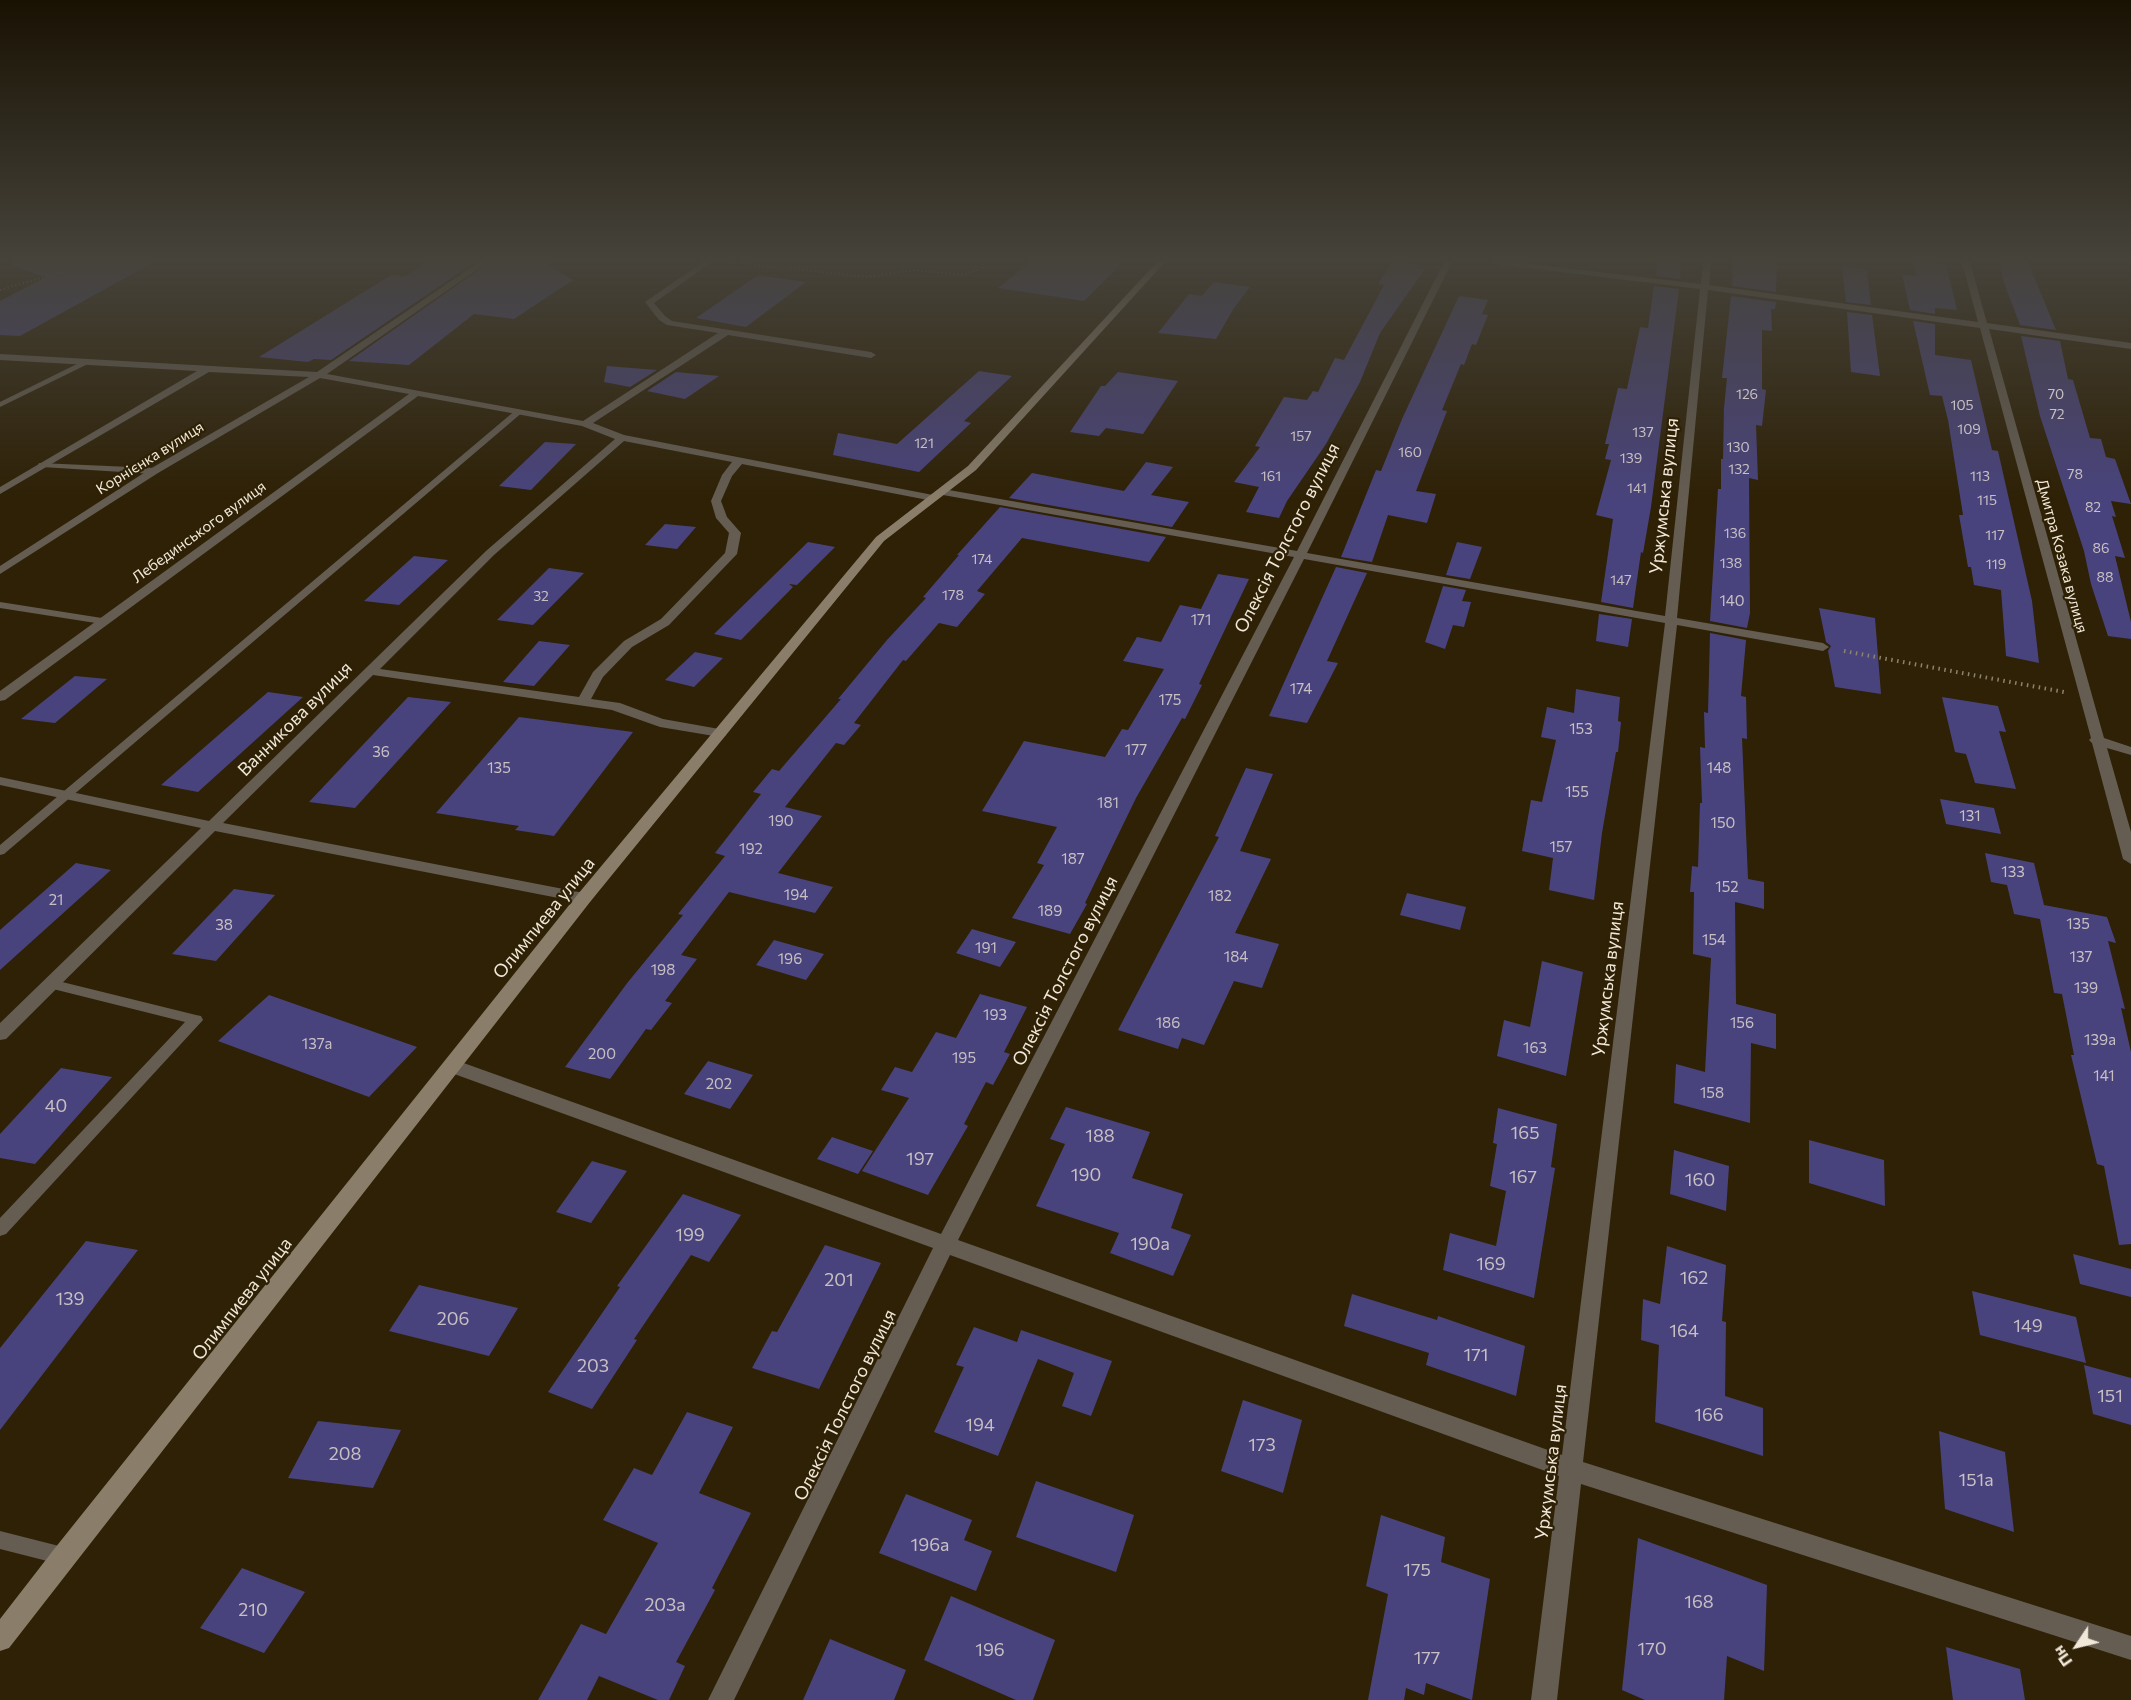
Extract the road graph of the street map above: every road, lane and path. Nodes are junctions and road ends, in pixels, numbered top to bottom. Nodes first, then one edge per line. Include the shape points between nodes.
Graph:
1 (368, 341) edge
2 (712, 341) edge
3 (788, 341) edge
4 (1088, 341) edge
5 (1408, 341) edge
6 (1699, 341) edge
7 (1988, 341) edge
8 (2100, 341) edge
9 (2131, 346) edge
10 (871, 354) dead end
11 (0, 357) edge
12 (88, 362) junction
13 (207, 369) junction
14 (319, 375) junction
15 (416, 393) junction
16 (0, 405) edge
17 (520, 411) junction
18 (585, 424) junction
19 (622, 438) junction
20 (739, 461) junction
21 (42, 465) junction
22 (154, 471) junction
23 (0, 491) edge
24 (938, 495) junction
25 (1301, 554) junction
26 (0, 571) edge
27 (0, 605) edge
28 (1671, 620) junction
29 (102, 621) junction
30 (1823, 647) joint
31 (370, 671) junction
32 (2085, 696) junction
33 (0, 697) edge
34 (583, 702) junction
35 (720, 733) junction
36 (2096, 740) junction
37 (2131, 751) edge
38 (0, 781) edge
39 (65, 795) junction
40 (212, 826) junction
41 (0, 851) edge
42 (2131, 859) edge
43 (584, 898) junction
44 (50, 984) junction
45 (0, 1034) edge
46 (452, 1066) junction
47 (0, 1228) edge
48 (946, 1243) junction
49 (1569, 1469) junction
50 (0, 1540) edge
51 (63, 1556) junction
52 (0, 1639) edge
53 (2131, 1648) edge
54 (721, 1700) edge
55 (1544, 1700) edge

1 - 14 street
2 - 18 street
3 - 10 street
4 - 24 main road, Олимпиева улица via 972,468
5 - 25 street, Олексія Толстого вулиця
6 - 28 street, Уржумська вулиця
7 - 32 street, Дмитра Козака вулиця
8 - 9 street
11 - 12 street
12 - 13 street
12 - 16 lane
13 - 14 street
13 - 21 street
14 - 15 street
14 - 22 street, Корнієнка вулиця
15 - 17 street
15 - 29 street, Лебединського вулиця
17 - 18 street
17 - 39 lane
18 - 19 street
19 - 20 street
19 - 31 street, Ванникова вулиця via 490,553
20 - 24 street
20 - 34 street via 727,475 716,501 722,518 735,533 730,554 665,622 628,644 598,675
21 - 22 lane
21 - 23 street
22 - 26 street, Корнієнка вулиця
24 - 25 street
24 - 35 main road, Олимпиева улица via 880,539
25 - 28 street
25 - 48 street, Олексія Толстого вулиця
27 - 29 lane
28 - 30 street
28 - 49 street, Уржумська вулиця
29 - 33 street, Лебединського вулиця
30 - 32 path
31 - 34 street
31 - 40 street, Ванникова вулиця
32 - 36 street, Дмитра Козака вулиця
34 - 35 street via 615,706 660,723
35 - 43 main road, Олимпиева улица
36 - 37 street
36 - 42 street, Дмитра Козака вулиця
38 - 39 street
39 - 40 street
39 - 41 lane
40 - 43 street
40 - 44 street, Ванникова вулиця
43 - 46 main road, Олимпиева улица
44 - 45 street, Ванникова вулиця
44 - 47 lane via 196,1020
46 - 48 street
46 - 51 main road, Олимпиева улица
48 - 49 street
48 - 54 street, Олексія Толстого вулиця
49 - 53 street
49 - 55 street, Уржумська вулиця
50 - 51 lane
51 - 52 main road, Олимпиева улица

